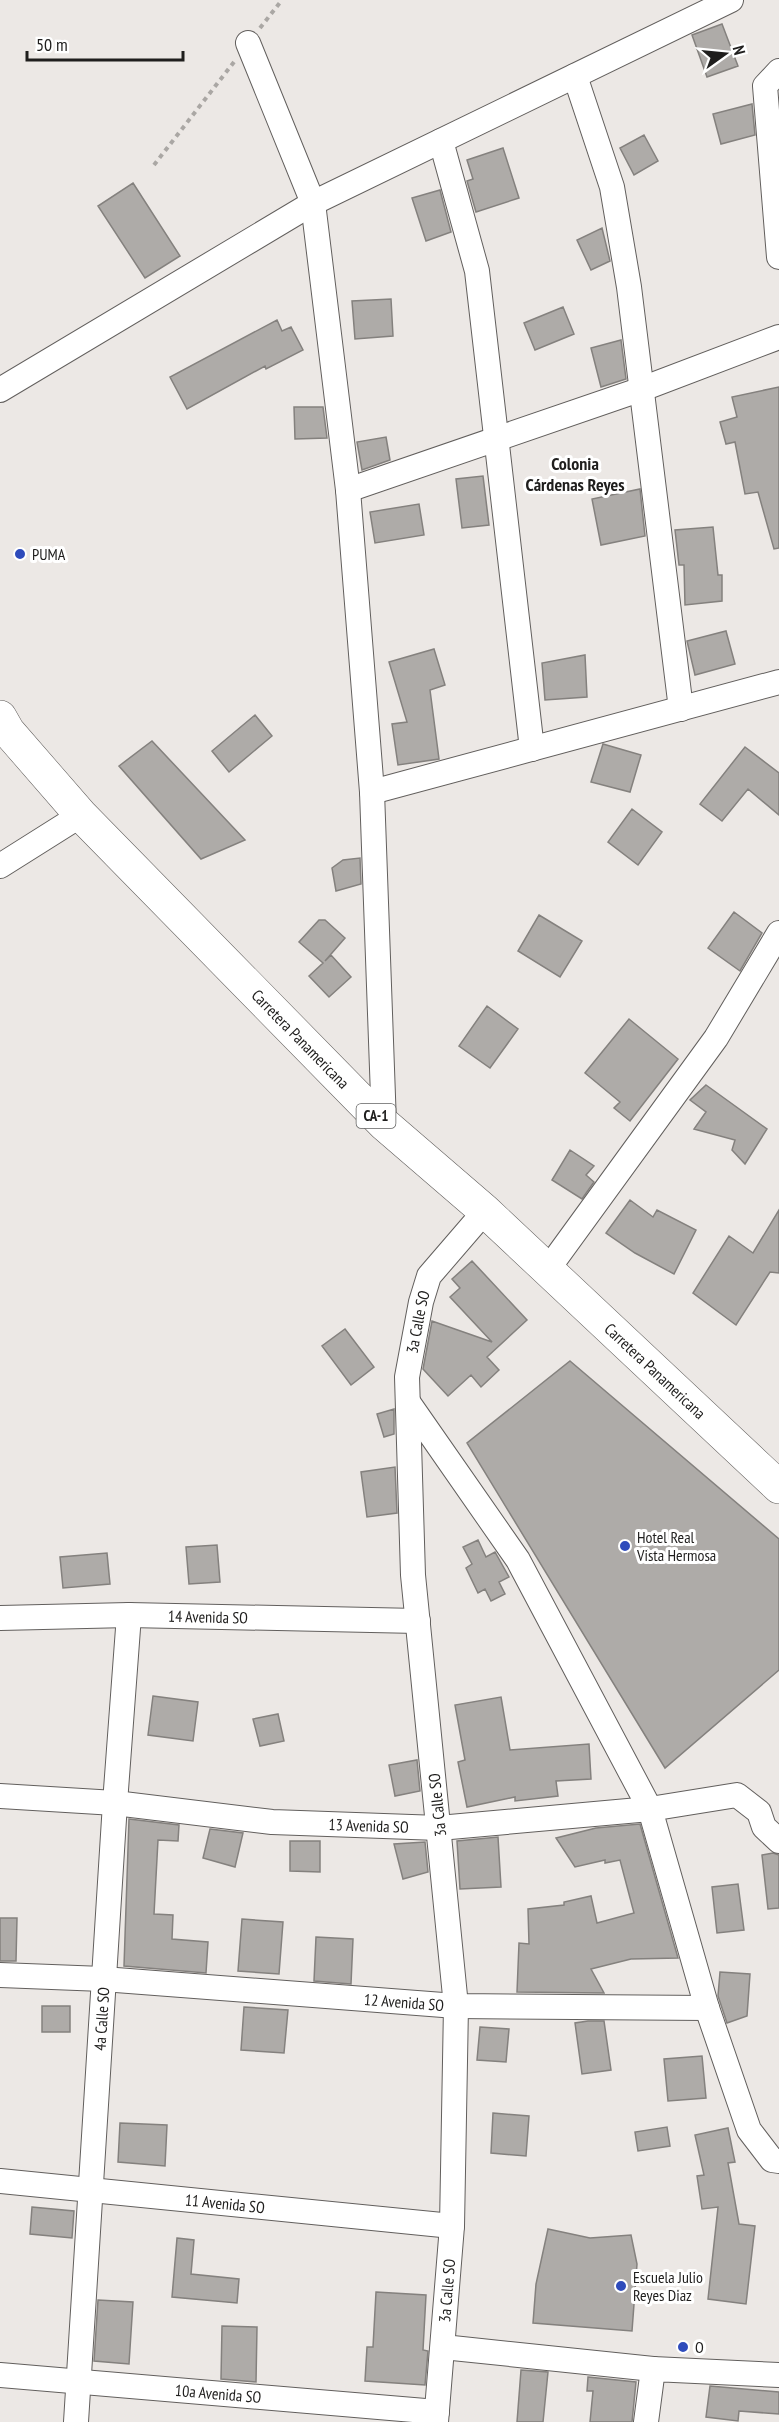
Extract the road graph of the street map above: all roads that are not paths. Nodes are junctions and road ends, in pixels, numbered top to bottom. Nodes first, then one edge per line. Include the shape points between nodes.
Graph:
1 (731, 0) edge
2 (248, 43) road end
3 (779, 71) edge
4 (575, 76) junction
5 (441, 141) junction
6 (313, 203) junction
7 (779, 256) edge
8 (779, 337) edge
9 (642, 389) junction
10 (0, 390) edge
11 (498, 439) junction
12 (348, 490) junction
13 (779, 682) edge
14 (681, 709) junction
15 (3, 728) edge
16 (532, 749) junction
17 (372, 792) junction
18 (81, 814) junction
19 (0, 866) edge
20 (779, 933) edge
21 (384, 1124) junction
22 (485, 1211) junction
23 (548, 1269) junction
24 (408, 1402) junction
25 (779, 1487) edge
26 (129, 1615) junction
27 (0, 1618) edge
28 (418, 1621) junction
29 (0, 1796) edge
30 (115, 1803) junction
31 (650, 1809) junction
32 (439, 1828) junction
33 (779, 1841) edge
34 (0, 1975) edge
35 (103, 1979) junction
36 (456, 2006) junction
37 (707, 2008) junction
38 (779, 2162) edge
39 (0, 2181) edge
40 (90, 2190) junction
41 (452, 2226) junction
42 (443, 2347) junction
43 (653, 2369) junction
44 (0, 2375) edge
45 (779, 2375) edge
46 (79, 2381) junction
47 (436, 2417) edge
48 (76, 2422) edge
49 (646, 2422) edge

1 - 4 street
2 - 6 street
3 - 7 street via 765,86
4 - 5 street
4 - 9 street via 612,188
5 - 6 street
5 - 11 street via 477,271
6 - 10 street
6 - 12 street
8 - 9 street
9 - 11 street
9 - 14 street
11 - 12 street
11 - 16 street
12 - 17 street
13 - 14 street
14 - 16 street
15 - 18 highway, Carretera Panamericana / CA-1
16 - 17 street
17 - 21 street
18 - 19 street
18 - 21 highway, Carretera Panamericana / CA-1
20 - 23 street via 716,1038
21 - 22 highway, Carretera Panamericana / CA-1
22 - 23 highway, Carretera Panamericana / CA-1
22 - 24 street, 3a Calle SO via 429,1276 407,1377
23 - 25 highway, Carretera Panamericana / CA-1
24 - 28 street, 3a Calle SO
24 - 31 street via 518,1560
26 - 27 street, 14 Avenida SO
26 - 28 street, 14 Avenida SO
26 - 30 street, 4a Calle SO
28 - 32 street, 3a Calle SO
29 - 30 street, 13 Avenida SO
30 - 32 street, 13 Avenida SO via 272,1822
30 - 35 street, 4a Calle SO
31 - 32 street, 13 Avenida SO
31 - 33 street, 13 Avenida SO via 737,1795 759,1812 764,1827
31 - 37 street
32 - 36 street, 3a Calle SO
34 - 35 street, 12 Avenida SO
35 - 36 street, 12 Avenida SO
35 - 40 street, 4a Calle SO
36 - 37 street, 12 Avenida SO
36 - 41 street, 3a Calle SO
37 - 38 street via 749,2130 772,2160
39 - 40 street, 11 Avenida SO
40 - 41 street, 11 Avenida SO
40 - 46 street, 4a Calle SO
41 - 42 street, 3a Calle SO
42 - 43 street
42 - 47 street, 3a Calle SO
43 - 45 street
43 - 49 street
44 - 46 street, 10a Avenida SO
46 - 47 street, 10a Avenida SO
46 - 48 street, 4a Calle SO

